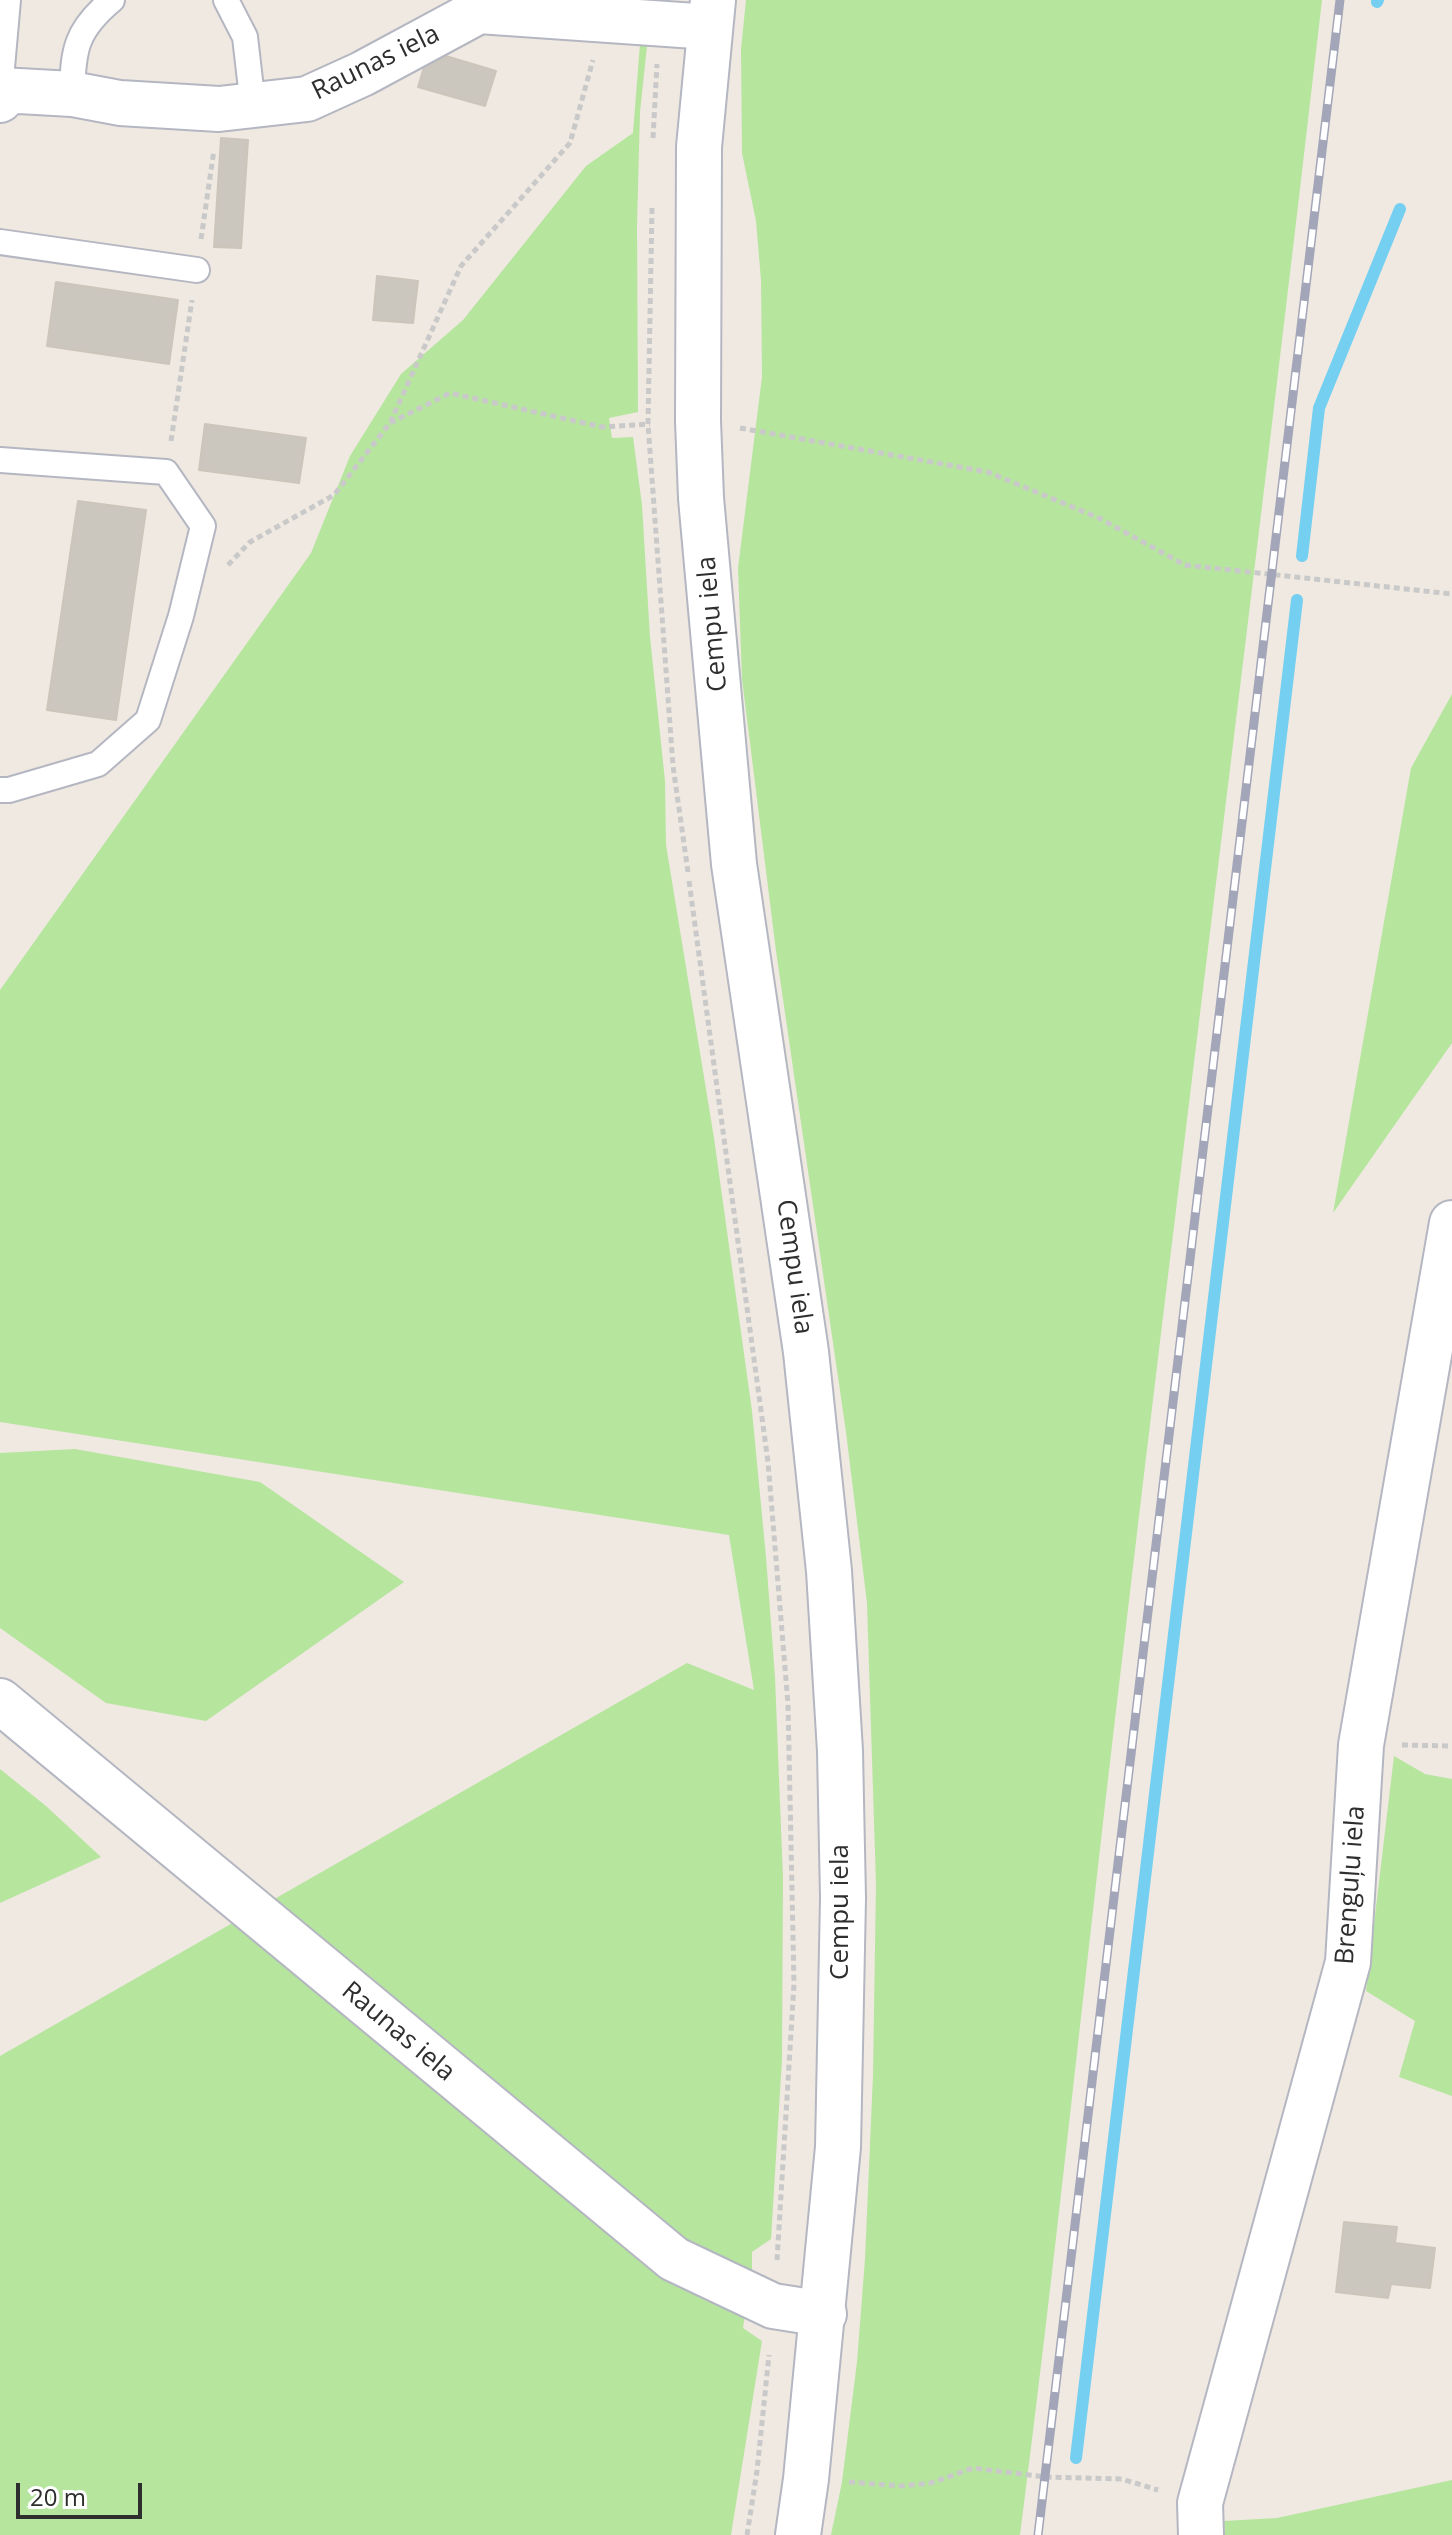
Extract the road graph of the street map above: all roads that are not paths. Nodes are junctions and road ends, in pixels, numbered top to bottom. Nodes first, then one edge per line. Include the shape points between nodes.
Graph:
1 (8, 0) edge
2 (112, 0) edge
3 (226, 0) edge
4 (479, 6) edge
5 (712, 13) edge
6 (0, 90) edge
7 (72, 94) junction
8 (0, 100) edge
9 (253, 106) junction
10 (0, 242) edge
11 (197, 270) dead end
12 (0, 460) edge
13 (0, 790) edge
14 (1452, 1223) edge
15 (0, 1701) edge
16 (824, 2314) junction
17 (1200, 2519) edge
18 (798, 2535) edge

1 - 6 lane
2 - 7 lane via 92,17 73,54
3 - 9 lane via 245,37
4 - 5 street, Raunas iela via 604,18
4 - 9 street, Raunas iela via 362,74 307,99
5 - 16 street, Cempu iela via 699,147 701,498 734,864 806,1352 829,1571 840,1751 838,2147
6 - 7 street, Raunas iela
6 - 8 street
7 - 9 street, Raunas iela via 134,104
10 - 11 lane
12 - 13 lane via 166,472 203,526 148,720 98,764
14 - 17 street, Brenguļu iela via 1361,1745 1348,1962
15 - 16 street, Raunas iela via 674,2259 773,2306
16 - 18 street, Cempu iela

